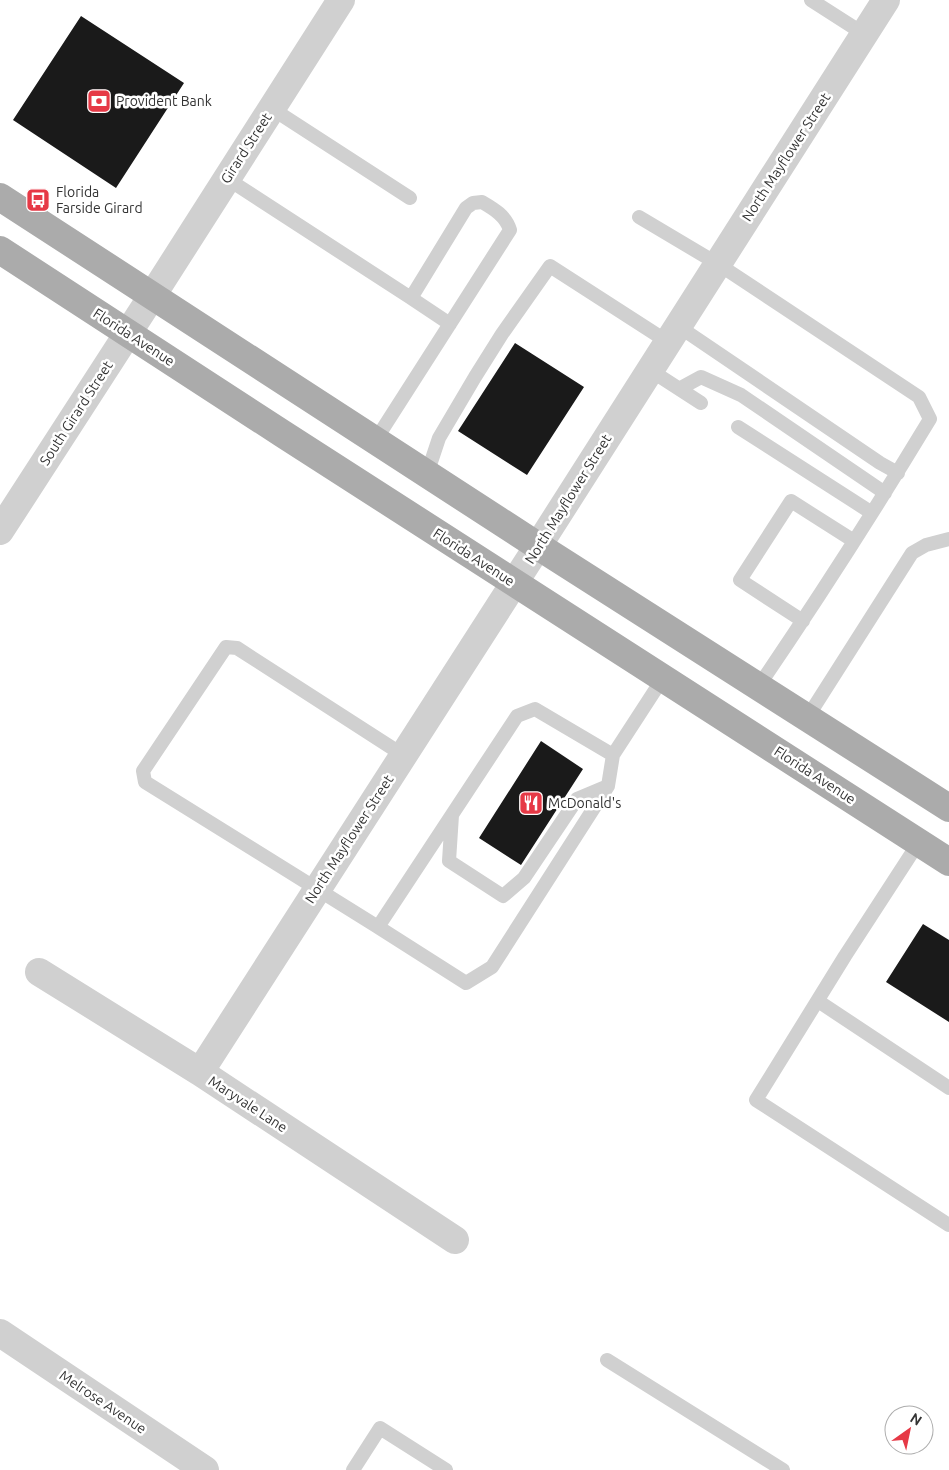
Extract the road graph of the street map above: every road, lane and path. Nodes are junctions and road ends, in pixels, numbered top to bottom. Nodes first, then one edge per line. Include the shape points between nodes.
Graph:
1 (810, 0) edge
2 (886, 0) edge
3 (335, 2) edge
4 (864, 34) junction
5 (271, 108) junction
6 (226, 178) junction
7 (0, 197) edge
8 (410, 198) dead end
9 (639, 217) dead end
10 (0, 250) edge
11 (718, 264) junction
12 (152, 296) junction
13 (411, 298) junction
14 (450, 324) junction
15 (128, 332) junction
16 (673, 334) junction
17 (650, 370) junction
18 (679, 389) junction
19 (700, 403) dead end
20 (738, 427) dead end
21 (376, 441) junction
22 (898, 472) junction
23 (427, 474) junction
24 (885, 493) junction
25 (872, 513) junction
26 (0, 531) edge
27 (949, 539) edge
28 (854, 541) junction
29 (538, 546) junction
30 (514, 583) junction
31 (803, 621) junction
32 (663, 678) junction
33 (758, 687) junction
34 (807, 718) junction
35 (403, 755) junction
36 (613, 755) junction
37 (608, 786) junction
38 (946, 800) edge
39 (452, 815) junction
40 (919, 842) junction
41 (949, 862) edge
42 (318, 888) junction
43 (378, 927) junction
44 (38, 972) dead end
45 (818, 1001) junction
46 (200, 1072) junction
47 (949, 1088) edge
48 (949, 1225) edge
49 (455, 1240) dead end
50 (0, 1333) edge
51 (607, 1360) dead end
52 (205, 1470) edge
53 (353, 1470) edge
54 (446, 1470) edge
55 (783, 1470) edge

1 - 4 lane
2 - 4 street, North Mayflower Street
3 - 5 street, Girard Street
4 - 11 street, North Mayflower Street
5 - 6 street, Girard Street
5 - 8 lane
6 - 12 street, Girard Street
6 - 13 lane
7 - 12 main road
9 - 11 lane
10 - 15 main road, Florida Avenue
11 - 16 street, North Mayflower Street
11 - 22 lane via 919,397 930,419
12 - 15 street, South Girard Street
12 - 21 main road
13 - 14 lane
13 - 14 lane via 466,208 482,202 498,212 510,230
14 - 21 lane
15 - 26 street, South Girard Street
15 - 30 main road, Florida Avenue
16 - 17 street, North Mayflower Street
16 - 22 lane
16 - 23 lane via 598,297 550,266 475,377 440,438
17 - 18 lane
17 - 29 street, North Mayflower Street
18 - 19 lane
18 - 24 lane via 701,377 740,395
20 - 25 lane
21 - 23 main road
22 - 24 lane
23 - 29 main road
24 - 25 lane
25 - 28 lane
27 - 34 lane via 926,545 912,553
28 - 31 lane
28 - 31 lane via 791,501 740,580
29 - 30 street, North Mayflower Street
29 - 33 main road
30 - 32 main road, Florida Avenue
30 - 35 street, North Mayflower Street
31 - 33 lane
32 - 36 lane
32 - 40 main road, Florida Avenue
33 - 34 main road
34 - 38 main road
35 - 42 street, North Mayflower Street
35 - 42 lane via 237,648 226,647 143,772 145,782
36 - 37 lane
36 - 39 lane via 535,709 526,712 517,716
37 - 39 lane via 577,799 524,878 503,896 448,861
37 - 43 lane via 492,967 466,983
39 - 43 lane
40 - 41 main road, Florida Avenue
40 - 45 lane
42 - 43 lane
42 - 46 street, North Mayflower Street
44 - 46 street, Maryvale Lane
45 - 47 lane
45 - 48 lane via 756,1100
46 - 49 street, Maryvale Lane
50 - 52 street, Melrose Avenue
51 - 55 lane
53 - 54 lane via 380,1428

